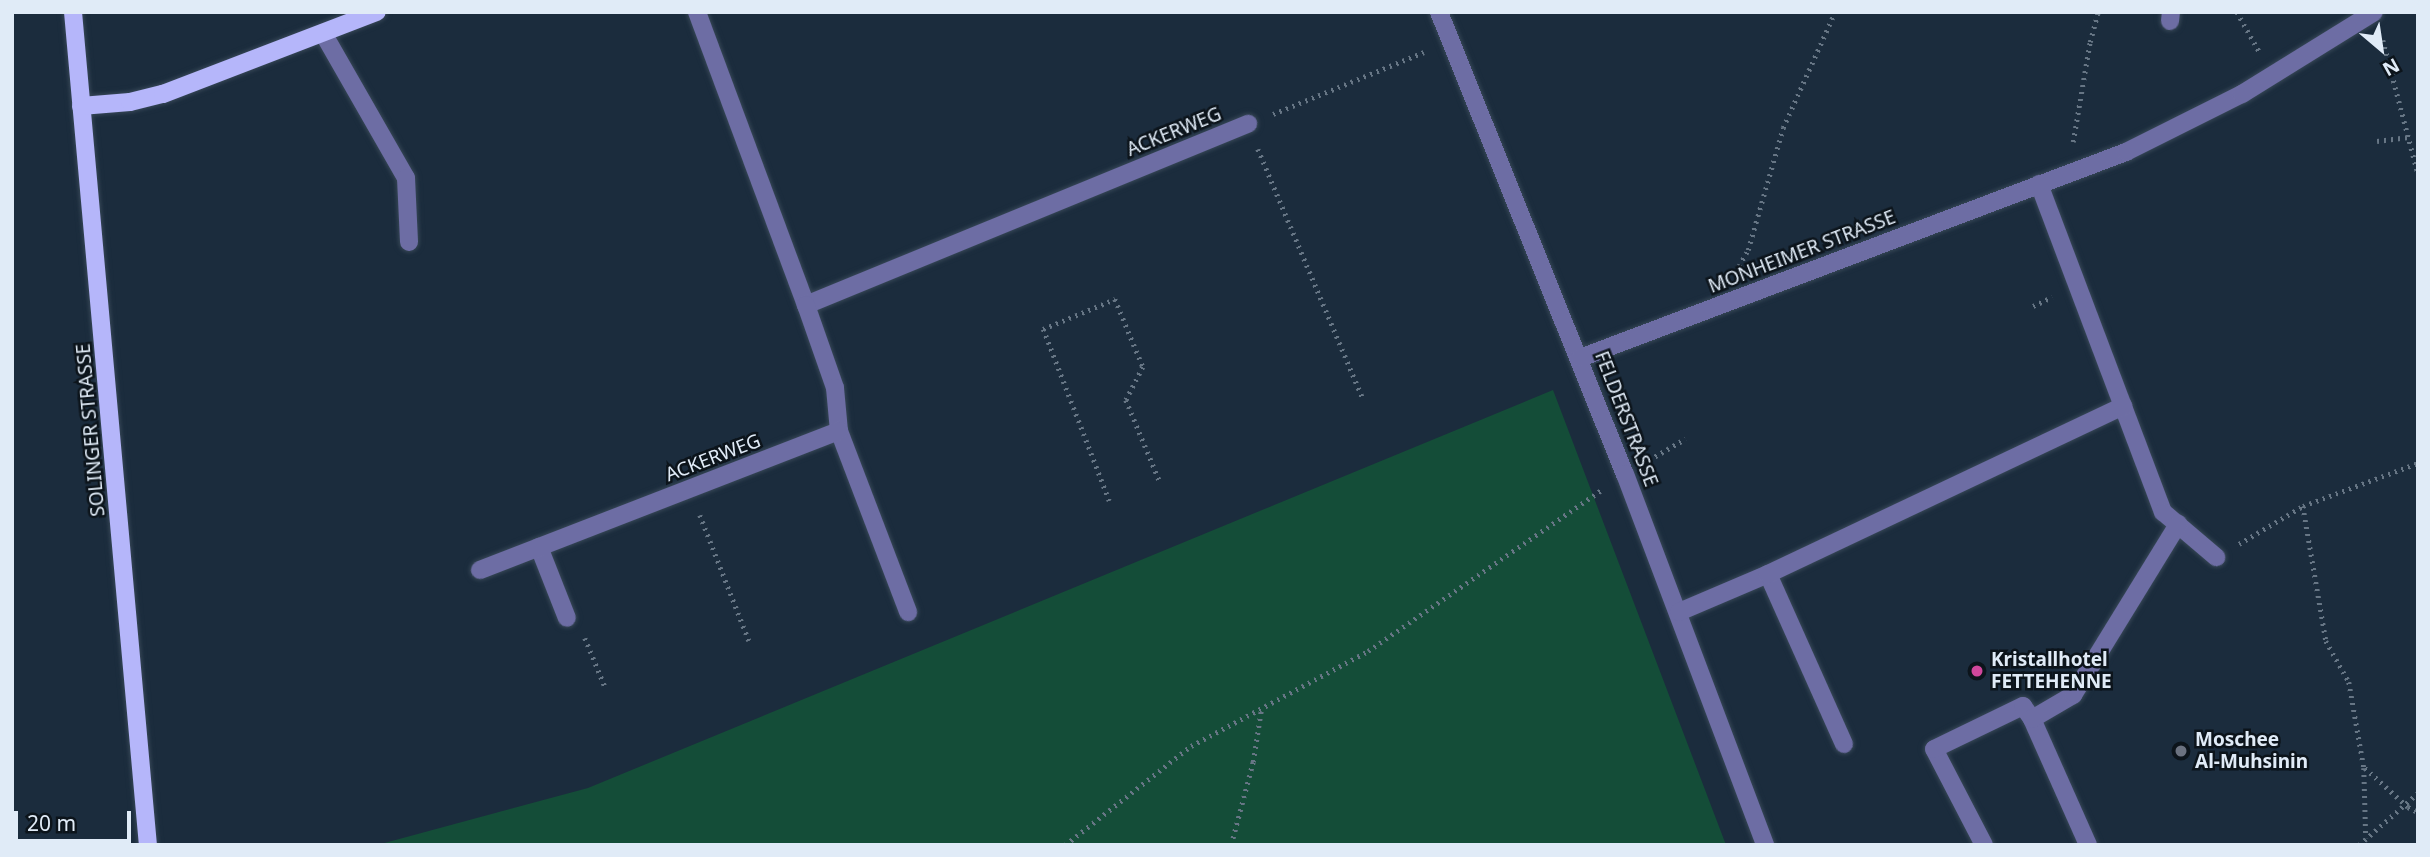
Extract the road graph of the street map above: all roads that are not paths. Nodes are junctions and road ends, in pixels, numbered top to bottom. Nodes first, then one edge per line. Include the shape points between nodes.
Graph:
1 (73, 12) edge
2 (377, 12) edge
3 (697, 12) edge
4 (1439, 12) edge
5 (2374, 12) edge
6 (323, 33) junction
7 (81, 106) junction
8 (1248, 124) road end
9 (2039, 184) junction
10 (409, 242) dead end
11 (806, 305) junction
12 (1580, 358) junction
13 (2123, 406) junction
14 (839, 431) junction
15 (2178, 524) junction
16 (539, 547) junction
17 (2216, 557) road end
18 (480, 570) dead end
19 (1768, 574) junction
20 (908, 612) dead end
21 (1679, 612) junction
22 (567, 618) road end
23 (2032, 719) junction
24 (1844, 744) dead end
25 (148, 845) edge
26 (1765, 845) edge
27 (1984, 845) edge
28 (2088, 845) edge

1 - 7 main road, SOLINGER STRASSE
2 - 6 main road
3 - 11 street
4 - 12 street, FELDERSTRASSE
5 - 9 street, MONHEIMER STRASSE via 2242,94 2126,152
6 - 7 main road via 163,94
6 - 10 street via 406,178
7 - 25 main road, SOLINGER STRASSE
8 - 11 street, ACKERWEG
9 - 12 street, MONHEIMER STRASSE
9 - 13 street
11 - 14 street via 835,388
12 - 21 street, FELDERSTRASSE
13 - 15 street via 2163,512
13 - 19 street
14 - 16 street, ACKERWEG
14 - 20 street
15 - 17 street
15 - 23 street via 2073,695
16 - 18 street, ACKERWEG
16 - 22 street
19 - 21 street
19 - 24 street
21 - 26 street, FELDERSTRASSE
23 - 27 street via 2024,706 1934,749
23 - 28 street

